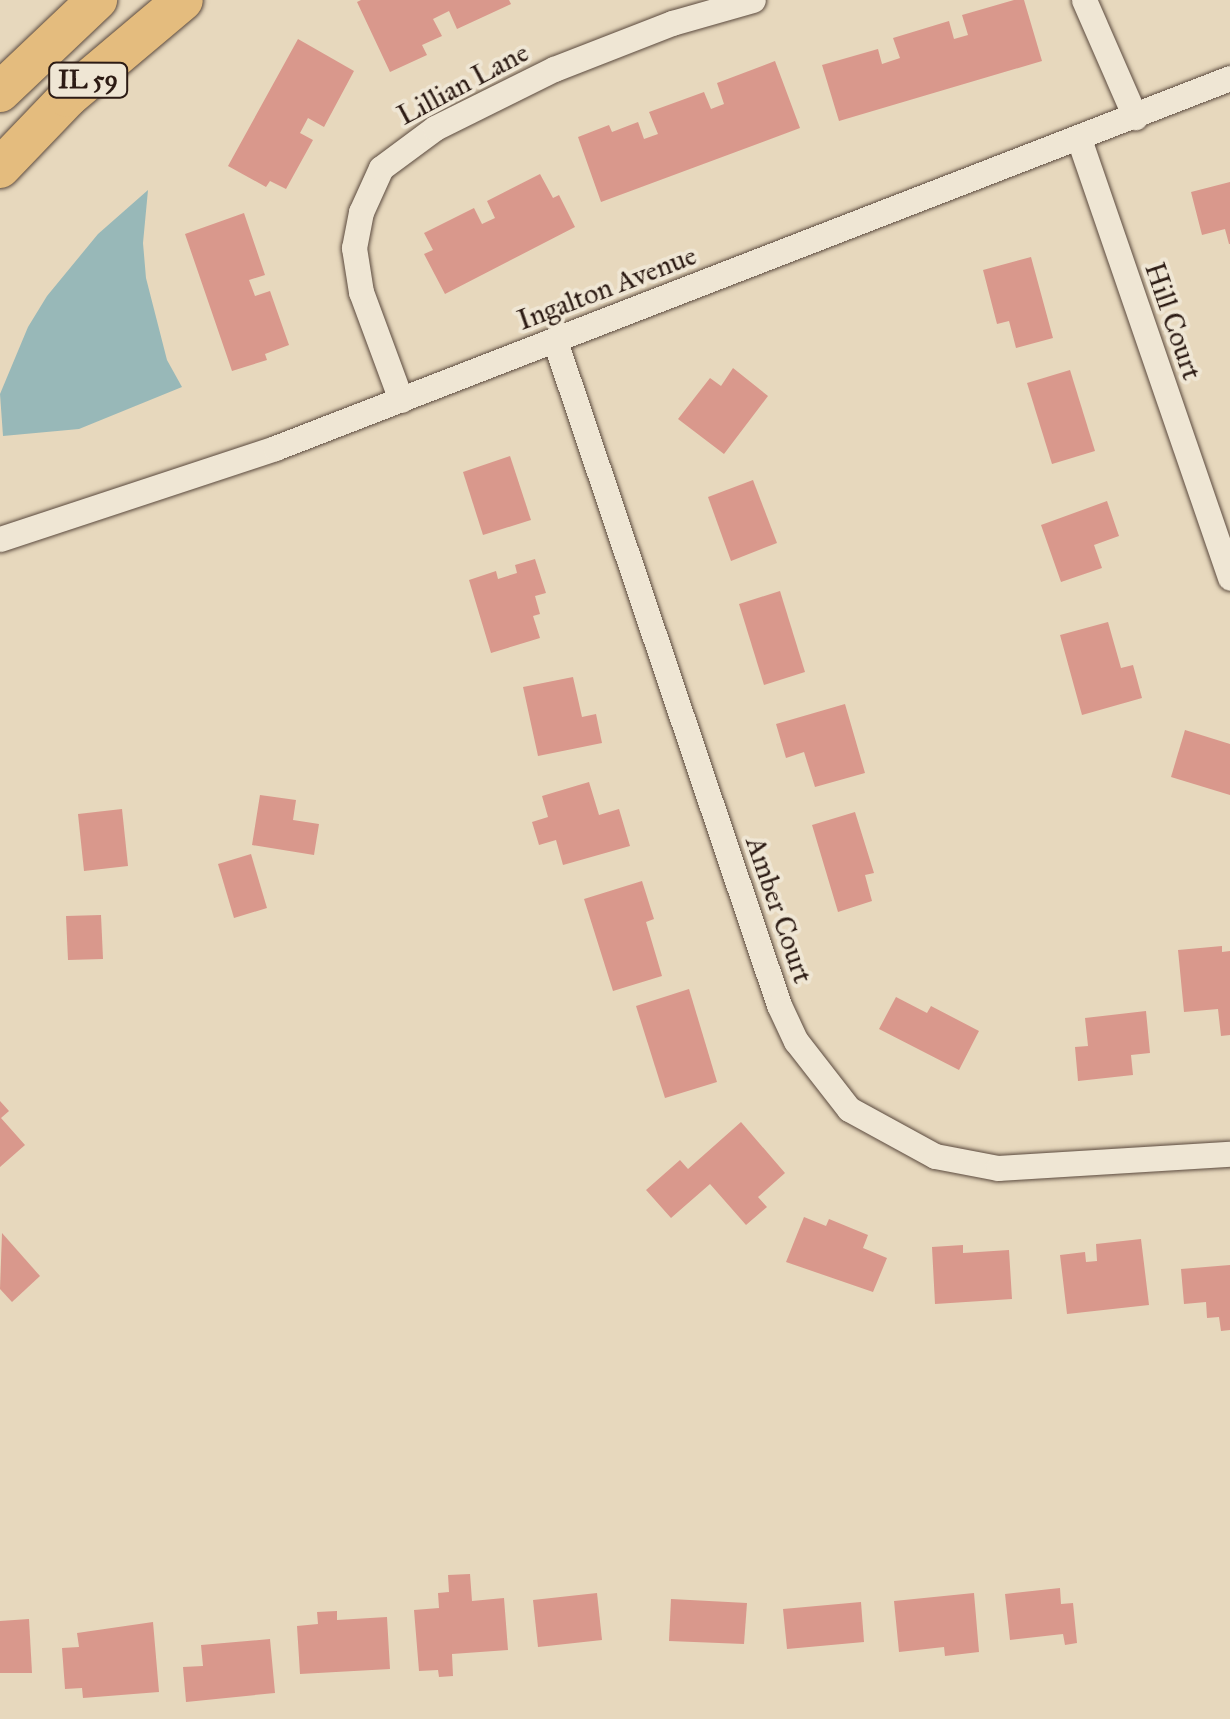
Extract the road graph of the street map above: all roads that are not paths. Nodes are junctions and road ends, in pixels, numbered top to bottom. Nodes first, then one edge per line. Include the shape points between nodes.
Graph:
1 (98, 0) edge
2 (183, 0) edge
3 (753, 0) edge
4 (1084, 0) edge
5 (1230, 78) edge
6 (0, 92) edge
7 (1135, 117) junction
8 (1079, 139) junction
9 (0, 168) edge
10 (556, 340) junction
11 (401, 400) junction
12 (0, 539) edge
13 (1230, 578) edge
14 (1230, 1154) edge

1 - 6 main road, IL 59
2 - 9 main road, IL 59 via 68,97
3 - 11 street, Lillian Lane via 672,23 554,70 435,128 381,168 354,248 361,292
4 - 7 street
5 - 7 street, Ingalton Avenue
7 - 8 street, Ingalton Avenue
8 - 10 street, Ingalton Avenue
8 - 13 street, Hill Court
10 - 11 street, Ingalton Avenue
10 - 14 street, Amber Court via 779,1005 796,1041 838,1096 904,1142 966,1164 1033,1168
11 - 12 street, Ingalton Avenue

